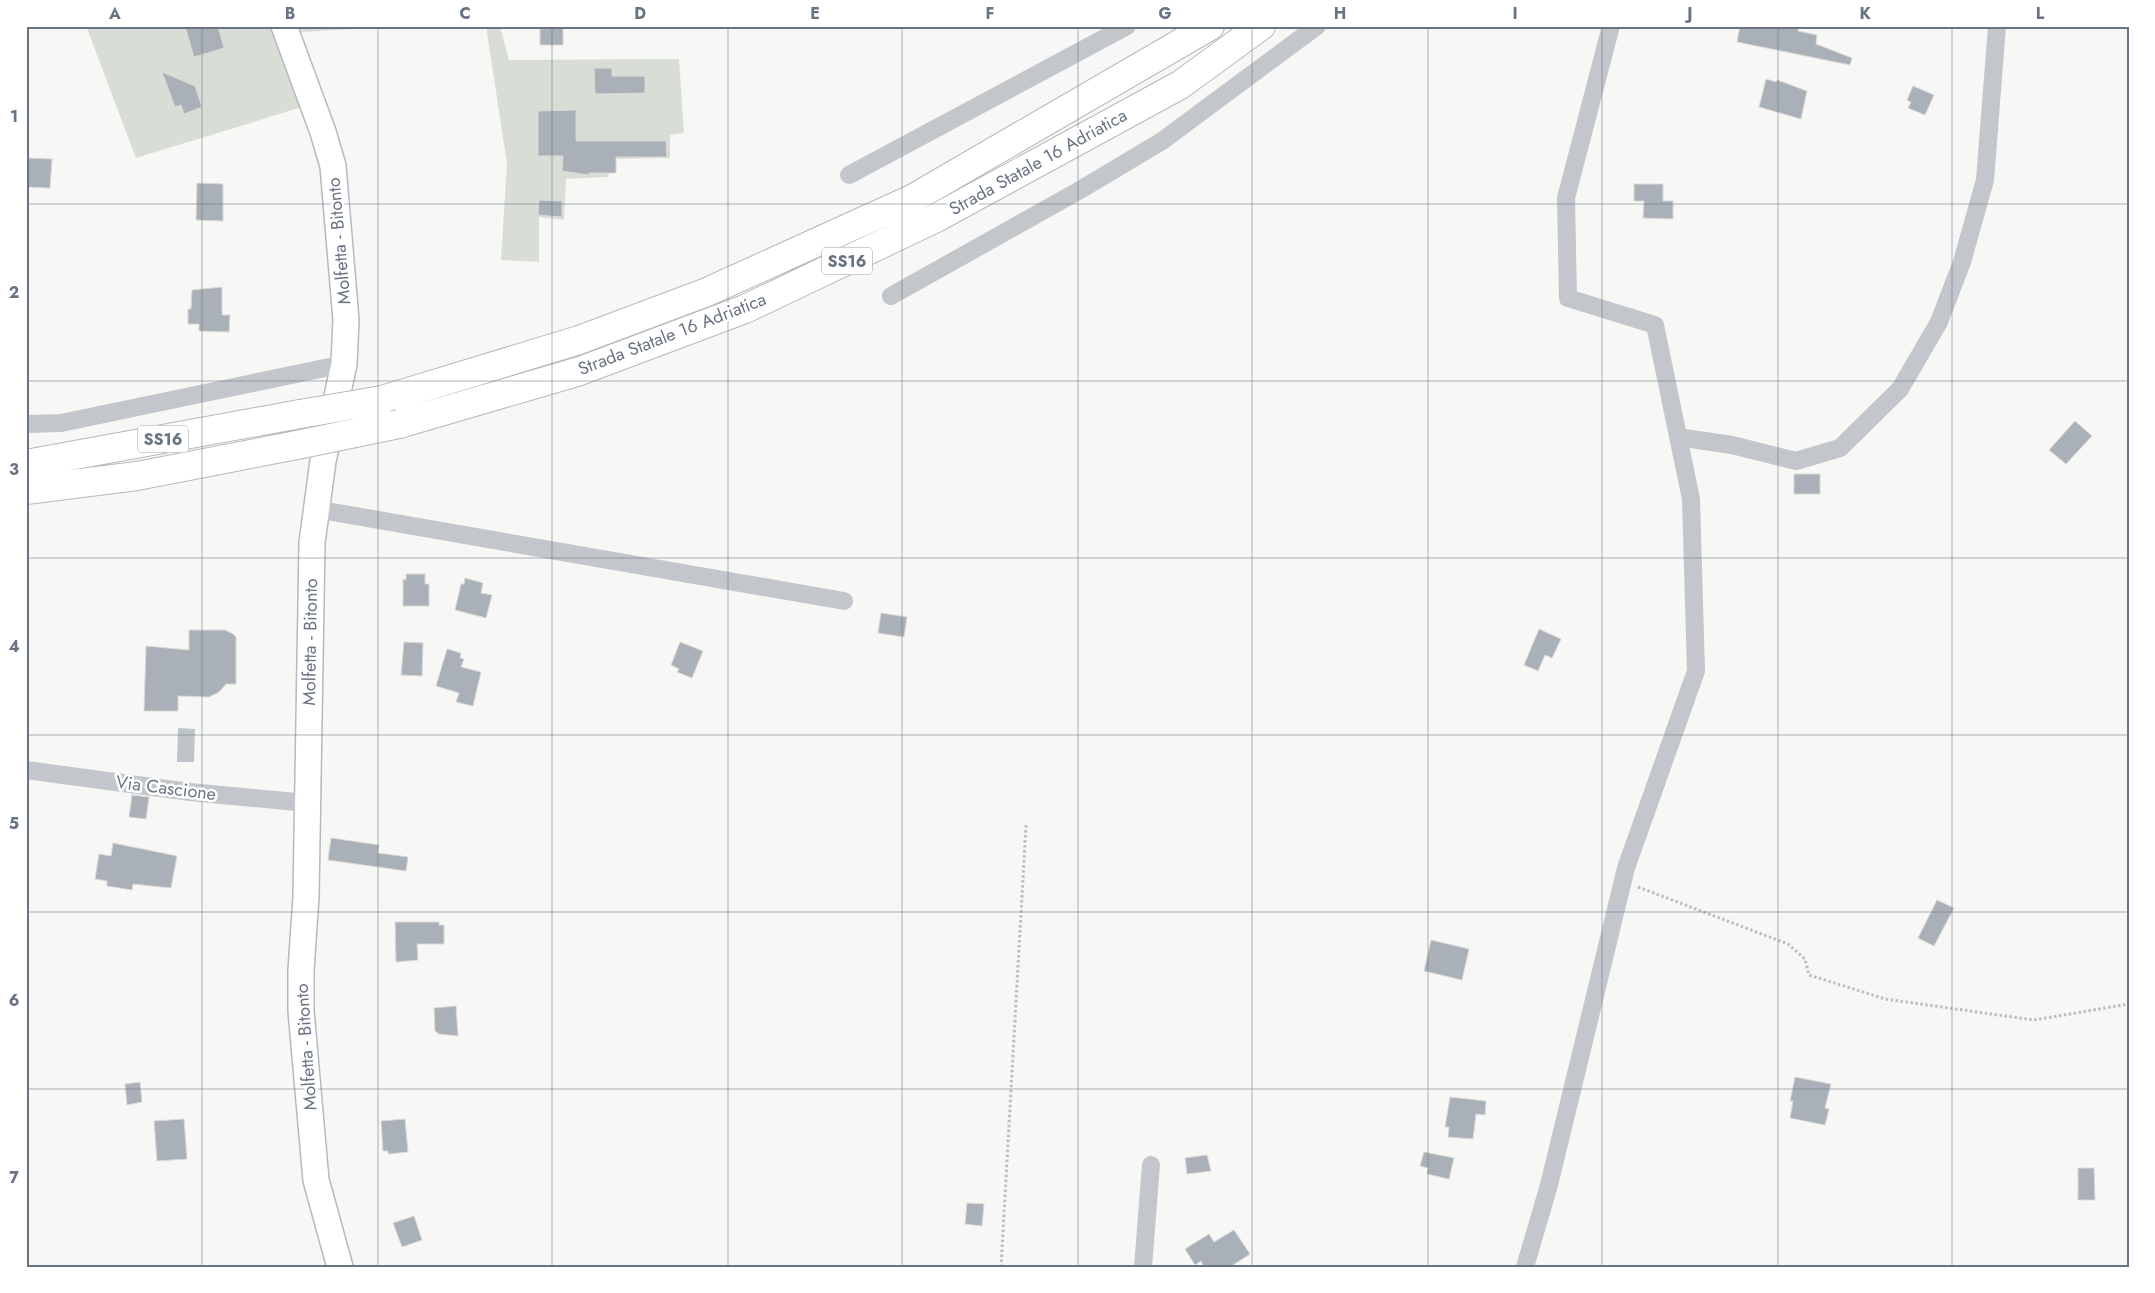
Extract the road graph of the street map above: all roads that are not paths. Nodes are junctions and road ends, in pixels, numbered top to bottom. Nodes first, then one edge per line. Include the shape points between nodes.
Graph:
1 (284, 26) edge
2 (1127, 26) edge
3 (1210, 26) edge
4 (1261, 26) edge
5 (1317, 26) edge
6 (1611, 26) edge
7 (1998, 26) edge
8 (849, 175) dead end
9 (891, 296) dead end
10 (344, 364) junction
11 (26, 424) edge
12 (1678, 437) junction
13 (26, 464) edge
14 (26, 490) edge
15 (315, 509) junction
16 (844, 601) dead end
17 (26, 770) edge
18 (307, 803) junction
19 (1151, 1165) dead end
20 (340, 1267) edge
21 (1143, 1267) edge
22 (1525, 1267) edge

1 - 10 main road, Molfetta - Bitonto via 333,166 346,320
2 - 8 street
3 - 13 highway, Strada Statale 16 Adriatica / SS16, bridge via 929,190 707,292 588,337 382,400
4 - 14 highway, Strada Statale 16 Adriatica / SS16, bridge via 1180,85 936,218 746,309 580,371 399,424 137,476
5 - 9 street via 1162,141
6 - 12 street via 1566,198 1568,298 1655,324
7 - 12 street via 1985,180 1962,262 1938,322 1900,389 1840,448 1796,461 1732,445
10 - 11 street via 62,423
10 - 15 main road, Molfetta - Bitonto
12 - 22 street via 1691,500 1696,671 1623,881 1549,1186
15 - 16 street
15 - 18 main road, Molfetta - Bitonto
17 - 18 street, Via Cascione via 190,792
18 - 20 main road, Molfetta - Bitonto via 301,1011 316,1180
19 - 21 street

